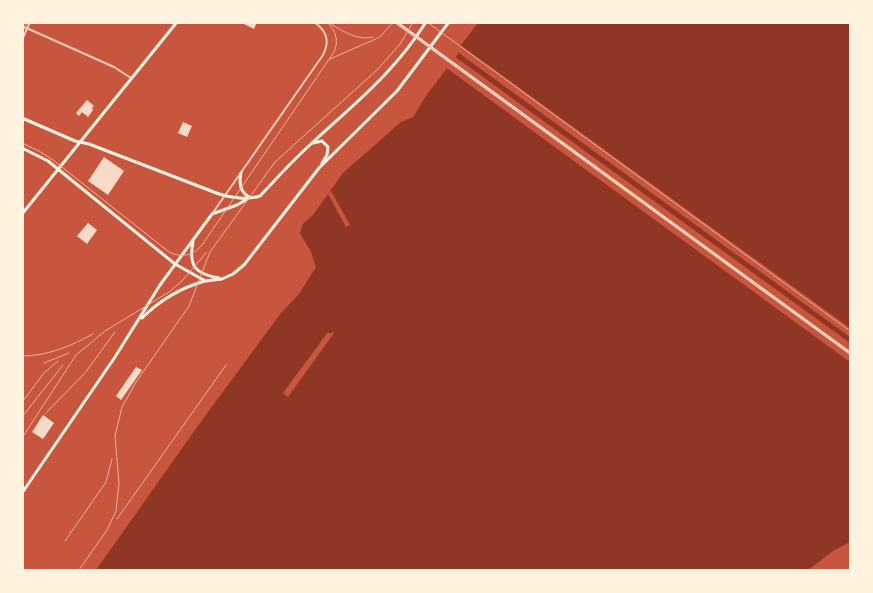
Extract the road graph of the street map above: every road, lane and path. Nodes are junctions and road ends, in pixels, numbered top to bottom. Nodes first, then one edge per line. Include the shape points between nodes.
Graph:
1 (30, 22) edge
2 (177, 22) edge
3 (314, 22) edge
4 (396, 22) edge
5 (426, 22) edge
6 (449, 22) edge
7 (22, 26) edge
8 (27, 28) junction
9 (22, 40) edge
10 (132, 79) junction
11 (22, 118) edge
12 (81, 142) junction
13 (310, 145) junction
14 (22, 148) edge
15 (319, 168) junction
16 (58, 169) junction
17 (241, 173) junction
18 (225, 196) junction
19 (250, 198) junction
20 (22, 214) edge
21 (212, 214) junction
22 (193, 242) junction
23 (175, 264) junction
24 (222, 279) junction
25 (206, 280) junction
26 (140, 320) junction
27 (850, 353) edge
28 (22, 493) edge

1 - 8 street
2 - 10 main road
3 - 17 street via 326,34 327,47
4 - 27 main road
5 - 13 main road via 394,66
6 - 15 main road via 397,91
7 - 8 street
8 - 9 street
8 - 10 street via 114,67
10 - 12 main road
11 - 12 main road
12 - 16 main road
12 - 18 main road
13 - 15 main road via 322,141 328,146
13 - 19 main road via 260,196
14 - 16 main road
15 - 24 main road via 244,265
16 - 20 main road
16 - 23 main road
17 - 18 street
17 - 19 main road via 241,188
18 - 19 main road
18 - 21 street
19 - 21 main road
21 - 22 main road
22 - 23 main road
22 - 24 main road via 190,254 194,267 206,276
23 - 25 main road
23 - 26 main road
24 - 25 main road
25 - 26 main road via 171,295
26 - 28 main road

